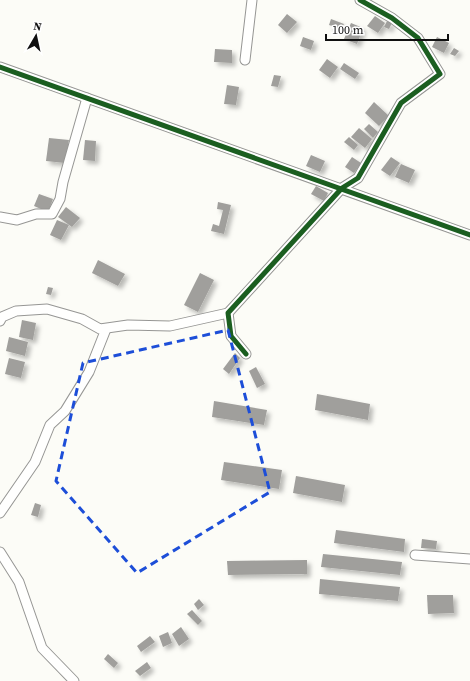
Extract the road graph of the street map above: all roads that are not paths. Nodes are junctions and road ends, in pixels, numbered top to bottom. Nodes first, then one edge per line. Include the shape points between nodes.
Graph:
1 (252, 0) edge
2 (360, 0) edge
3 (245, 60) dead end
4 (0, 67) edge
5 (88, 98) junction
6 (342, 188) junction
7 (0, 217) edge
8 (470, 235) edge
9 (228, 313) junction
10 (0, 321) edge
11 (106, 328) junction
12 (246, 354) dead end
13 (0, 513) edge
14 (0, 552) edge
15 (415, 555) dead end
16 (470, 559) edge
17 (74, 681) edge

1 - 3 street
2 - 6 street via 392,18 418,38 440,74 401,104 358,178
4 - 5 street
5 - 6 street
5 - 7 street via 60,199 52,214 36,214 17,220
6 - 8 street
6 - 9 street
9 - 11 street via 170,326 128,325
9 - 12 street via 231,336
10 - 11 street via 2,317 16,311 48,309 82,319 100,329
11 - 13 street via 89,372 65,411 50,425 35,462
14 - 17 street via 19,582 42,648
15 - 16 street

